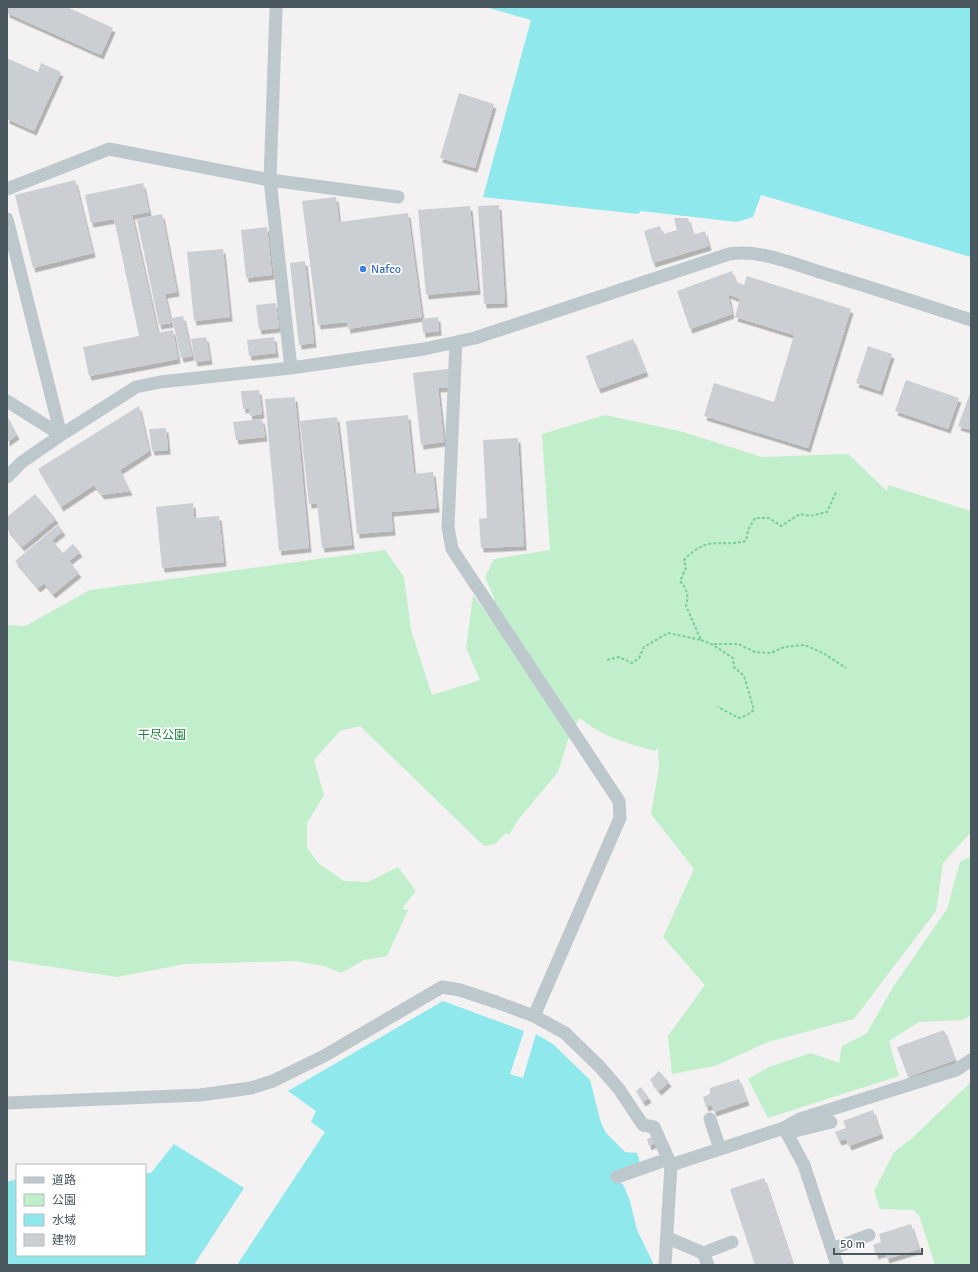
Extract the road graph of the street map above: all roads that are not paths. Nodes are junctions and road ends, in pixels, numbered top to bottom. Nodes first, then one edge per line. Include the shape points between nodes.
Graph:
1 (276, 9) dead end
2 (270, 180) junction
3 (7, 190) edge
4 (398, 196) dead end
5 (7, 219) edge
6 (971, 320) edge
7 (456, 342) junction
8 (291, 368) junction
9 (7, 401) edge
10 (61, 434) junction
11 (7, 477) edge
12 (534, 1016) junction
13 (971, 1060) edge
14 (7, 1103) edge
15 (710, 1119) dead end
16 (832, 1122) dead end
17 (786, 1130) junction
18 (720, 1149) junction
19 (670, 1162) junction
20 (617, 1177) dead end
21 (869, 1235) dead end
22 (668, 1238) junction
23 (732, 1242) dead end
24 (832, 1249) junction
25 (706, 1259) edge
26 (665, 1265) edge
27 (837, 1265) edge

1 - 2 street
2 - 3 street via 109,149
2 - 4 street
2 - 8 street
5 - 10 street
6 - 7 street via 769,256 742,252 729,254 520,324
7 - 8 street
7 - 12 street via 448,527 452,549 619,801 620,818
8 - 10 street via 160,382 136,387
9 - 10 street
10 - 11 street via 22,462
12 - 14 street via 460,990 442,987 324,1056 273,1081 251,1088 200,1095
12 - 19 street via 565,1033 599,1066 619,1089 643,1125 654,1126
13 - 17 street via 956,1070 800,1119
15 - 18 street
16 - 17 street
17 - 18 street
17 - 24 street via 804,1165
18 - 19 street
19 - 20 street
19 - 22 street
21 - 24 street
22 - 25 street
22 - 26 street
23 - 25 street
24 - 27 street

